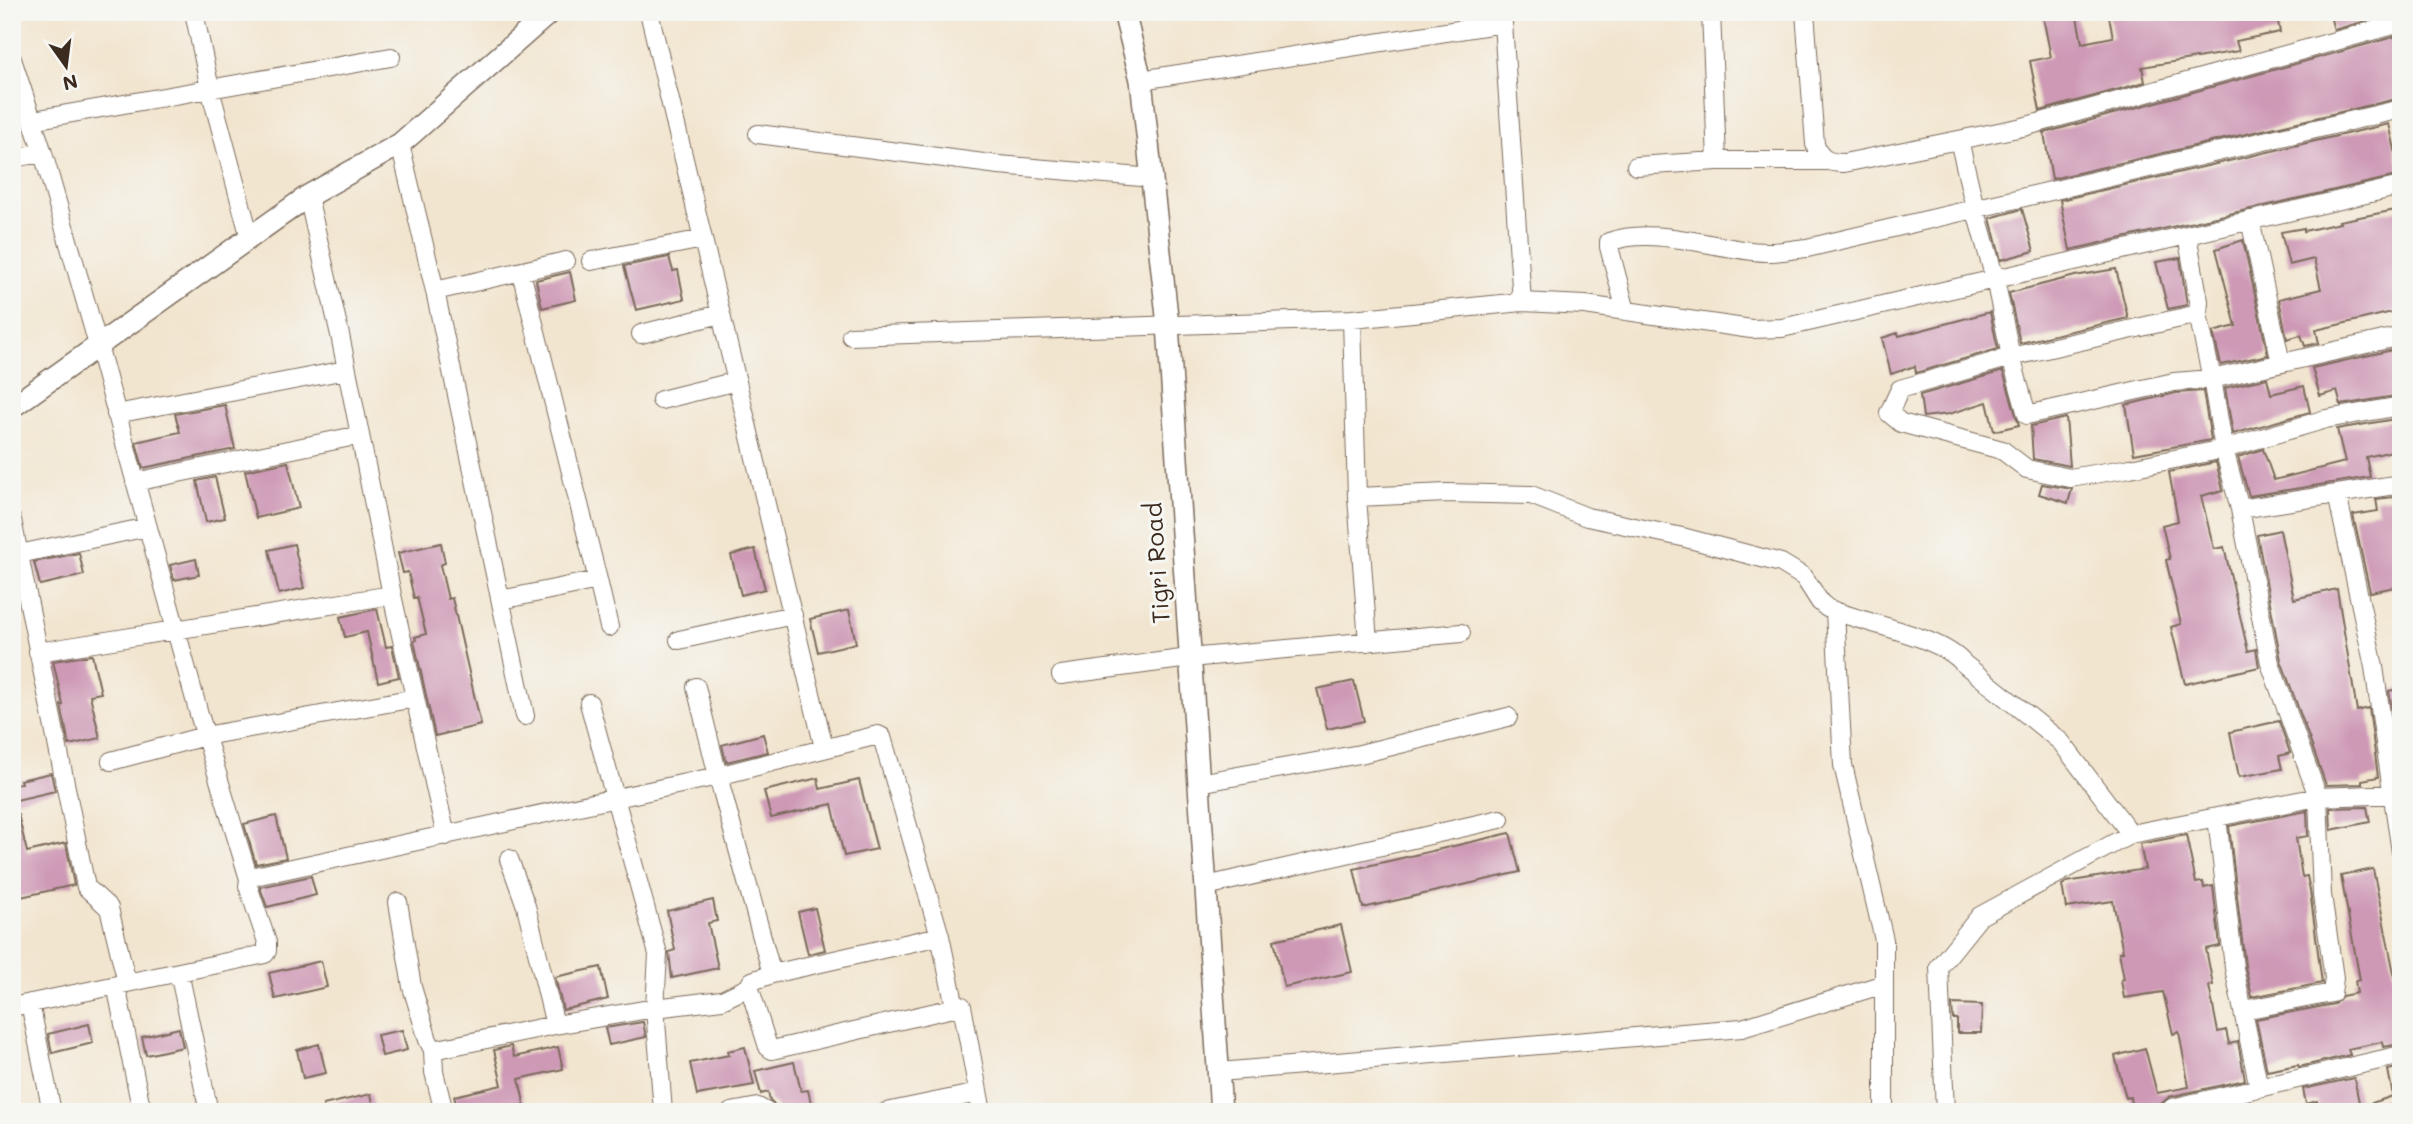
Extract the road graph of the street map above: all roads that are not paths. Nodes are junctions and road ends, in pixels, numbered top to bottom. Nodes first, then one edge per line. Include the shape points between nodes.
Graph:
1 (194, 12) edge
2 (550, 12) edge
3 (649, 12) edge
4 (1124, 12) edge
5 (1711, 12) edge
6 (1805, 12) edge
7 (2401, 23) edge
8 (391, 57) dead end
9 (14, 69) edge
10 (1141, 80) junction
11 (210, 89) junction
12 (2401, 109) edge
13 (33, 120) junction
14 (758, 134) dead end
15 (1959, 140) junction
16 (400, 144) junction
17 (43, 153) junction
18 (12, 158) edge
19 (1826, 160) junction
20 (1717, 161) junction
21 (1636, 166) dead end
22 (1153, 178) junction
23 (2401, 186) edge
24 (308, 196) junction
25 (1975, 208) junction
26 (2250, 220) junction
27 (2187, 235) junction
28 (250, 238) junction
29 (703, 239) junction
30 (566, 261) dead end
31 (591, 261) dead end
32 (521, 272) junction
33 (1995, 279) junction
34 (435, 292) junction
35 (1522, 302) junction
36 (1626, 311) junction
37 (721, 314) junction
38 (2197, 314) junction
39 (1352, 319) junction
40 (1168, 325) junction
41 (641, 334) dead end
42 (851, 336) dead end
43 (2401, 336) edge
44 (98, 345) junction
45 (2011, 357) junction
46 (2281, 363) junction
47 (346, 370) junction
48 (2212, 379) junction
49 (737, 381) junction
50 (661, 400) dead end
51 (2401, 406) edge
52 (12, 407) edge
53 (116, 414) junction
54 (360, 435) junction
55 (2224, 449) junction
56 (135, 482) junction
57 (2401, 484) edge
58 (2337, 494) junction
59 (1357, 497) junction
60 (2240, 509) junction
61 (12, 520) edge
62 (148, 527) junction
63 (19, 554) junction
64 (598, 580) junction
65 (392, 594) junction
66 (501, 600) junction
67 (1835, 611) junction
68 (793, 614) junction
69 (609, 627) dead end
70 (177, 630) junction
71 (1461, 633) dead end
72 (679, 640) dead end
73 (1368, 642) junction
74 (38, 652) junction
75 (1189, 658) junction
76 (1061, 675) dead end
77 (696, 687) dead end
78 (415, 698) junction
79 (589, 704) dead end
80 (525, 716) dead end
81 (1508, 717) dead end
82 (205, 736) junction
83 (824, 748) junction
84 (111, 761) dead end
85 (718, 776) junction
86 (1199, 783) junction
87 (2397, 794) edge
88 (2318, 797) junction
89 (614, 799) junction
90 (2217, 817) junction
91 (1500, 820) dead end
92 (2131, 834) junction
93 (446, 836) junction
94 (2401, 852) edge
95 (509, 859) dead end
96 (249, 879) junction
97 (1206, 886) junction
98 (398, 902) dead end
99 (940, 936) junction
100 (179, 972) junction
101 (772, 974) junction
102 (121, 984) junction
103 (1884, 984) junction
104 (749, 987) junction
105 (30, 1003) junction
106 (12, 1007) edge
107 (955, 1007) junction
108 (655, 1008) junction
109 (2244, 1010) junction
110 (555, 1024) junction
111 (433, 1050) junction
112 (2401, 1055) edge
113 (1219, 1072) junction
114 (2259, 1088) junction
115 (978, 1093) junction
116 (2172, 1108) dead end
117 (52, 1112) edge
118 (142, 1112) edge
119 (209, 1112) edge
120 (444, 1112) edge
121 (663, 1112) edge
122 (731, 1112) edge
123 (767, 1112) edge
124 (886, 1112) edge
125 (982, 1112) edge
126 (1221, 1112) edge
127 (1884, 1112) edge
128 (1945, 1112) edge

1 - 11 street
2 - 16 street
3 - 29 street
4 - 10 street, Tigri Road
5 - 20 street
6 - 19 street via 1815,144
7 - 15 street via 2023,127
8 - 11 street
9 - 13 street
10 - 22 street, Tigri Road
10 - 35 street via 1503,23
11 - 13 street
11 - 28 street
12 - 25 street
13 - 17 street
14 - 22 street via 999,165
15 - 19 street via 1844,163
15 - 25 street
16 - 24 street
16 - 34 street
17 - 18 street
17 - 44 street
19 - 20 street
20 - 21 street
22 - 40 street, Tigri Road
23 - 26 street
24 - 28 street
24 - 47 street
25 - 33 street
25 - 36 street via 1807,248 1765,253 1662,237 1618,239 1609,242 1609,247
26 - 27 street
26 - 46 street
27 - 33 street
27 - 38 street via 2199,301
28 - 44 street
29 - 31 street
29 - 37 street
30 - 32 street
32 - 34 street
32 - 64 street
33 - 36 street via 1765,330
33 - 45 street
34 - 66 street
35 - 36 street
35 - 39 street
37 - 41 street
37 - 49 street
38 - 45 street
38 - 48 street
39 - 40 street
39 - 59 street
40 - 42 street
40 - 75 street, Tigri Road
43 - 46 street
44 - 52 street
44 - 53 street
45 - 48 street via 2027,415
45 - 55 street via 1900,389 1889,413 1901,423 2002,450 2027,469 2070,478
46 - 48 street
47 - 53 street
47 - 54 street
48 - 55 street
49 - 50 street
49 - 68 street
51 - 55 street via 2326,419
53 - 56 street
54 - 56 street
54 - 65 street
55 - 60 street
56 - 62 street
57 - 58 street
58 - 60 street
58 - 87 street
59 - 67 street via 1531,495 1587,517 1781,563 1804,577 1820,602
59 - 73 street
60 - 88 street via 2270,663
61 - 63 street
62 - 63 street
62 - 70 street
63 - 74 street
64 - 66 street
64 - 69 street
65 - 70 street
65 - 78 street
66 - 80 street
67 - 92 street via 1936,644 1955,655 2061,743
67 - 103 street via 1843,765 1884,940
68 - 72 street
68 - 83 street
70 - 74 street
70 - 82 street
71 - 73 street
73 - 75 street
74 - 102 street via 86,887 109,908
75 - 76 street
75 - 86 street, Tigri Road
77 - 85 street
78 - 82 street
78 - 93 street
79 - 89 street
81 - 86 street via 1360,754
82 - 84 street
82 - 96 street
83 - 85 street
83 - 99 street via 882,737
85 - 89 street
85 - 101 street
86 - 97 street, Tigri Road
87 - 88 street
87 - 94 street
88 - 90 street
88 - 109 street via 2332,993
89 - 93 street
89 - 108 street via 658,954
90 - 92 street
90 - 109 street via 2234,968
91 - 97 street
92 - 128 street via 1980,916 1940,967
93 - 96 street
95 - 110 street via 526,906
96 - 100 street via 266,953
97 - 113 street, Tigri Road
98 - 111 street via 412,987
99 - 101 street
99 - 107 street
100 - 102 street
100 - 119 street
101 - 104 street via 750,982
102 - 105 street
102 - 118 street
103 - 113 street via 1742,1028
103 - 127 street
104 - 107 street via 772,1050
104 - 108 street via 722,1000
105 - 106 street
105 - 117 street
107 - 115 street via 962,1006
108 - 110 street
108 - 121 street
109 - 114 street
110 - 111 street
111 - 120 street
112 - 114 street
113 - 126 street, Tigri Road
114 - 116 street
115 - 124 street
115 - 125 street
122 - 123 street via 758,1107

